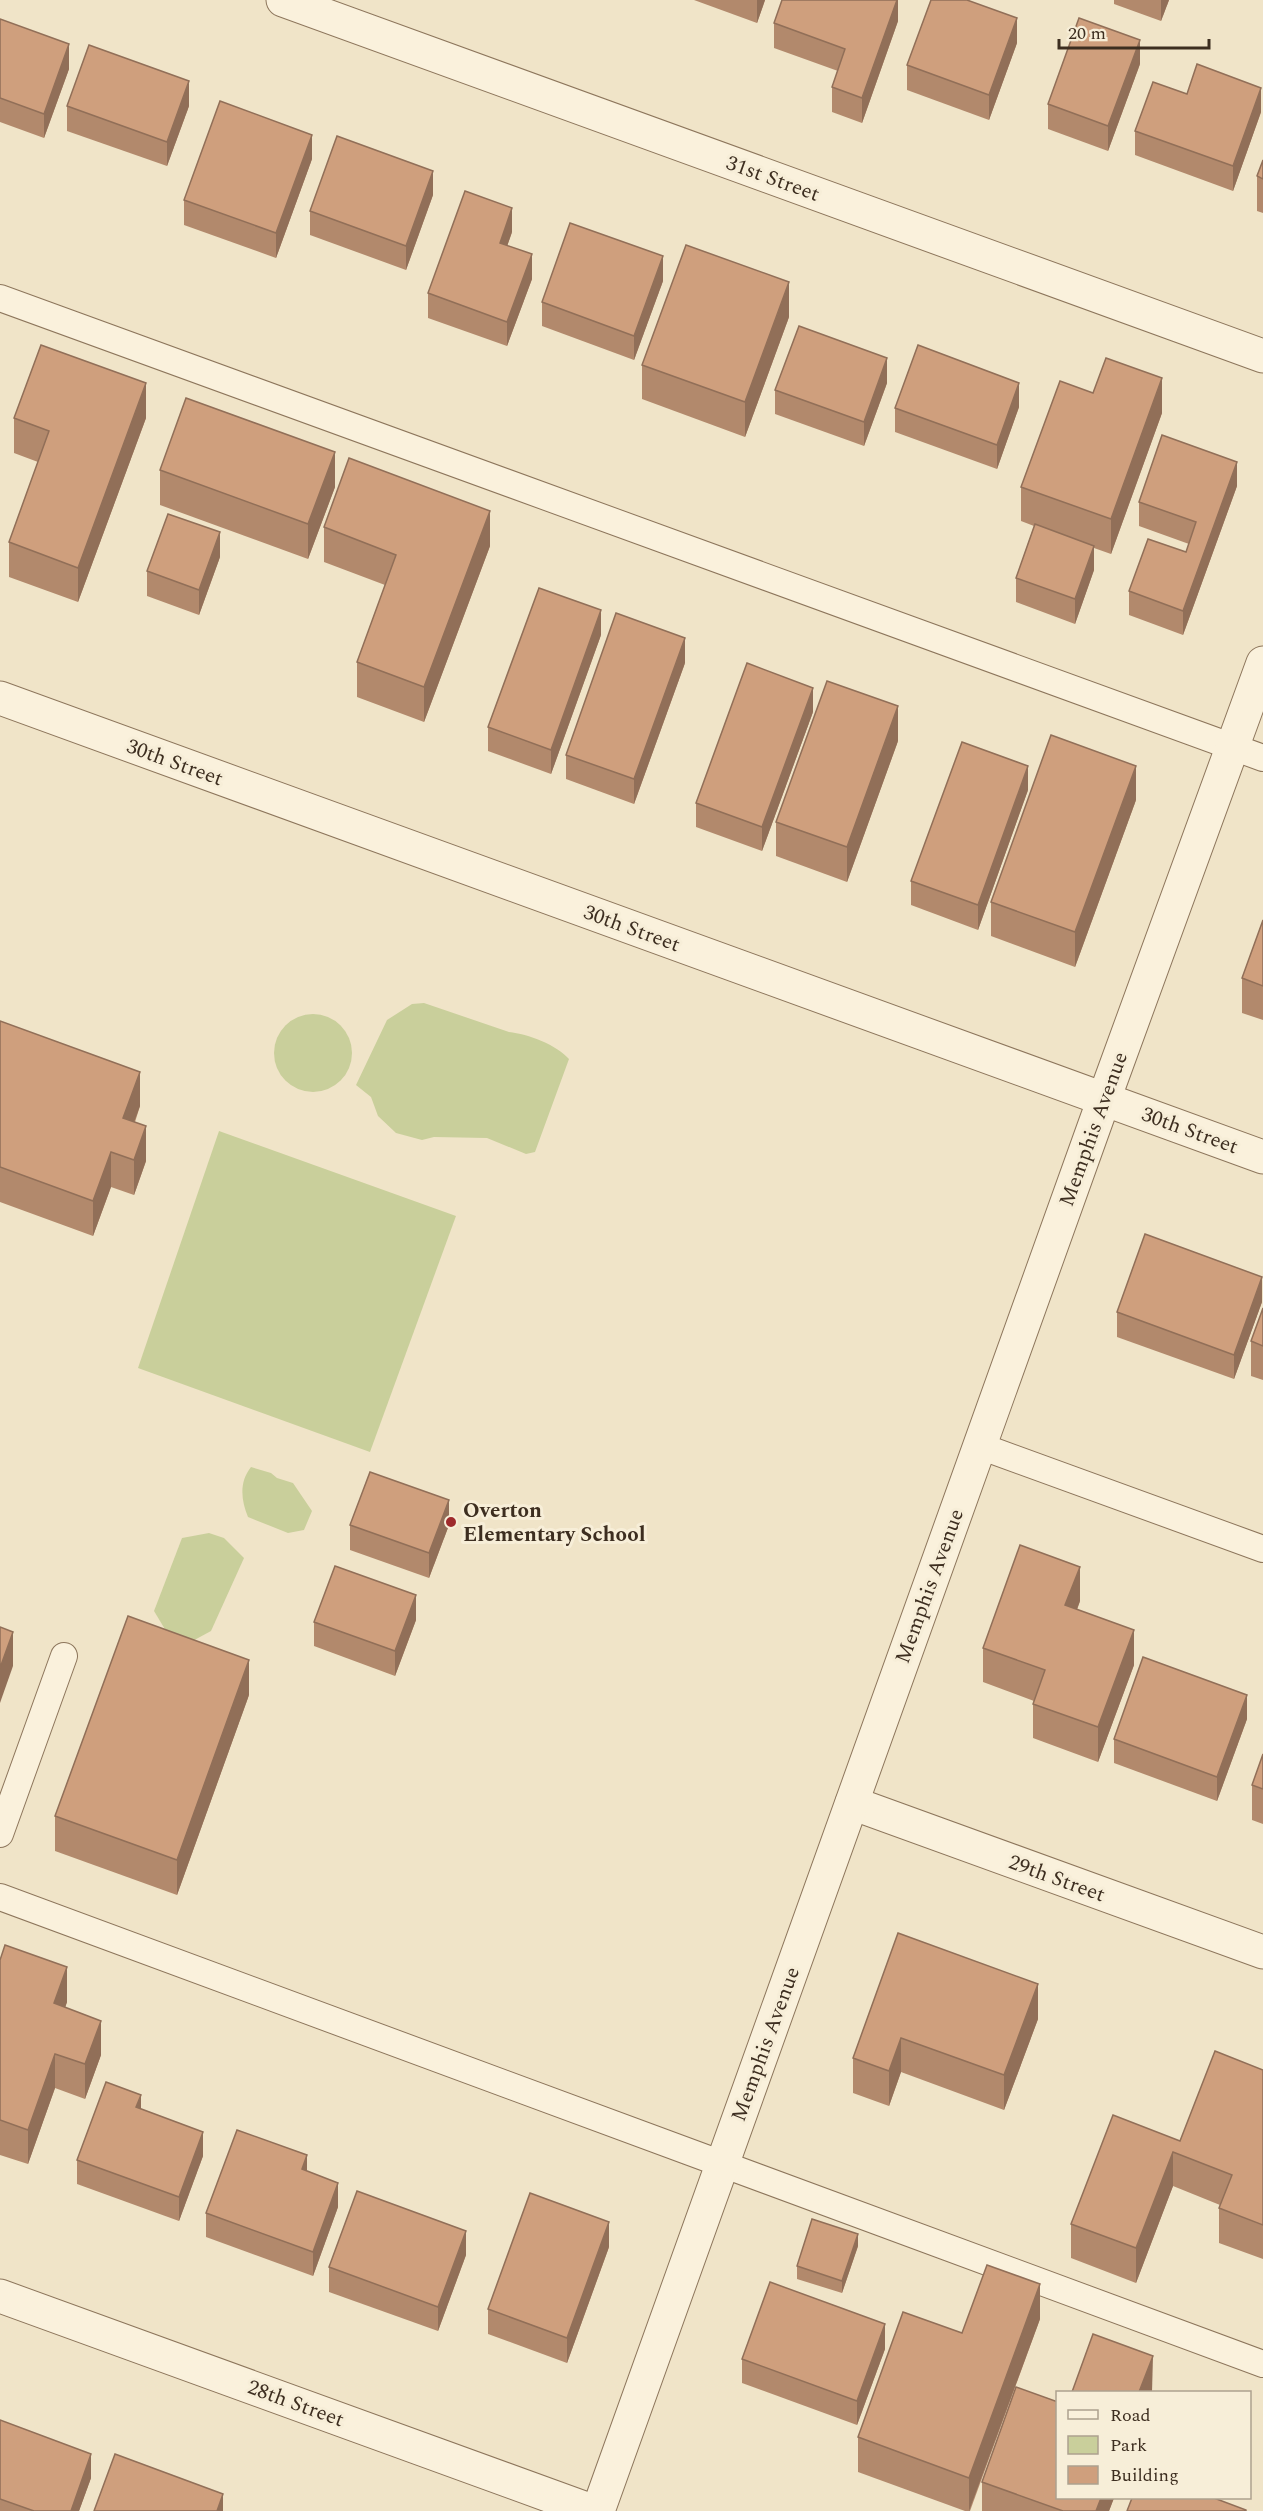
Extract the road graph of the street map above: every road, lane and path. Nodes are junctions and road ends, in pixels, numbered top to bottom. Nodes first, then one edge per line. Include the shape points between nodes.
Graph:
1 (283, 0) edge
2 (0, 298) edge
3 (1263, 356) edge
4 (1263, 663) edge
5 (0, 698) edge
6 (1233, 746) junction
7 (1263, 758) edge
8 (1104, 1099) junction
9 (1263, 1157) edge
10 (980, 1446) junction
11 (1263, 1549) edge
12 (64, 1656) dead end
13 (852, 1803) junction
14 (0, 1834) edge
15 (0, 1897) edge
16 (1263, 1952) edge
17 (722, 2164) junction
18 (0, 2296) edge
19 (1263, 2364) edge
20 (592, 2511) edge
21 (598, 2511) edge

1 - 3 street, 31st Street
2 - 6 lane
4 - 6 street, Memphis Avenue
5 - 8 street, 30th Street
6 - 7 lane
6 - 8 street, Memphis Avenue
8 - 9 street, 30th Street
8 - 10 street, Memphis Avenue
10 - 11 lane
10 - 13 street, Memphis Avenue
12 - 14 lane
13 - 16 street, 29th Street
13 - 17 street, Memphis Avenue
15 - 17 lane
17 - 19 lane
17 - 21 street, Memphis Avenue
18 - 20 street, 28th Street

